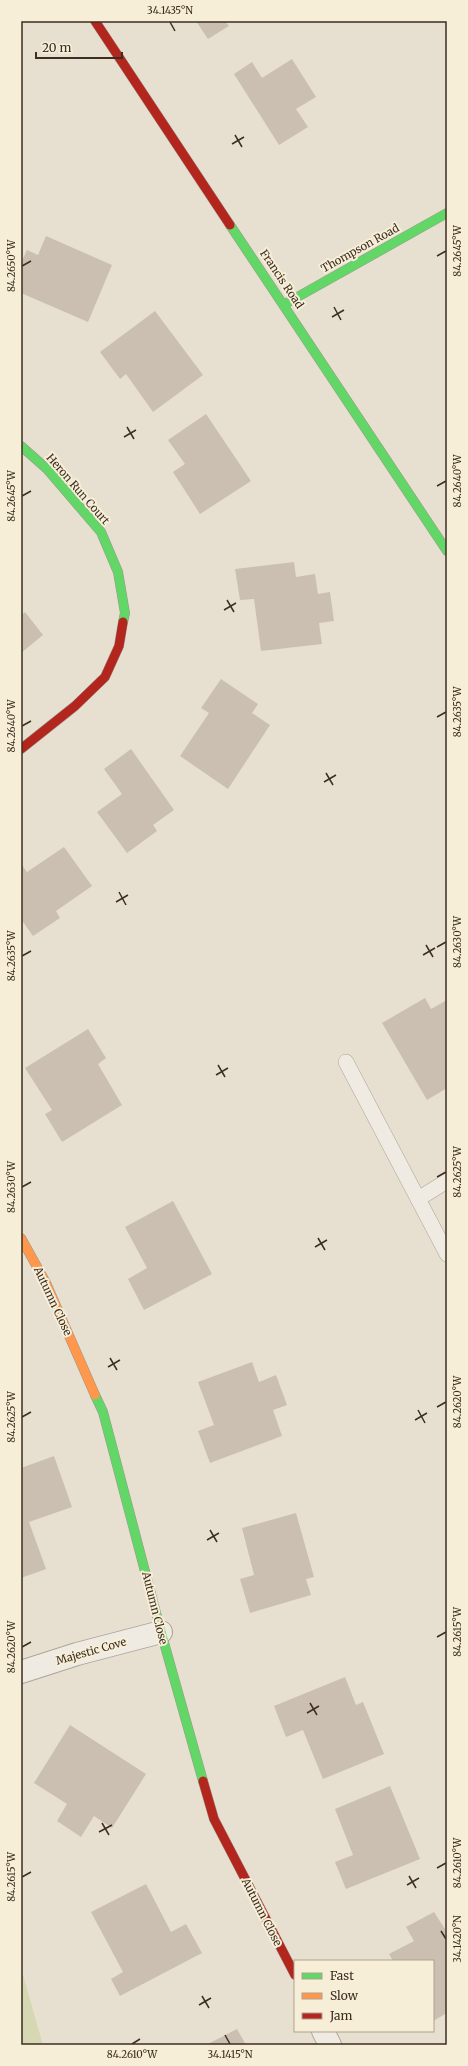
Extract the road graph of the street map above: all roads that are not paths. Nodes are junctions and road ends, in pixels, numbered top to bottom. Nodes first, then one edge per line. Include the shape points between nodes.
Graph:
1 (95, 21) edge
2 (447, 213) edge
3 (284, 304) junction
4 (21, 446) edge
5 (447, 551) edge
6 (21, 749) edge
7 (346, 1062) dead end
8 (447, 1181) edge
9 (418, 1199) junction
10 (21, 1238) edge
11 (447, 1254) edge
12 (161, 1632) junction
13 (21, 1672) edge
14 (294, 1973) edge
15 (324, 2032) edge
16 (330, 2045) edge

1 - 3 street, Francis Road
2 - 3 street, Thompson Road
3 - 5 street, Francis Road
4 - 6 street, Heron Run Court via 48,469 101,532 118,572 125,613 118,646 105,677
7 - 9 lane
8 - 9 lane
9 - 11 lane
10 - 12 street, Autumn Close via 46,1283 103,1412
12 - 13 street, Majestic Cove
12 - 14 street, Autumn Close via 214,1819
15 - 16 street

